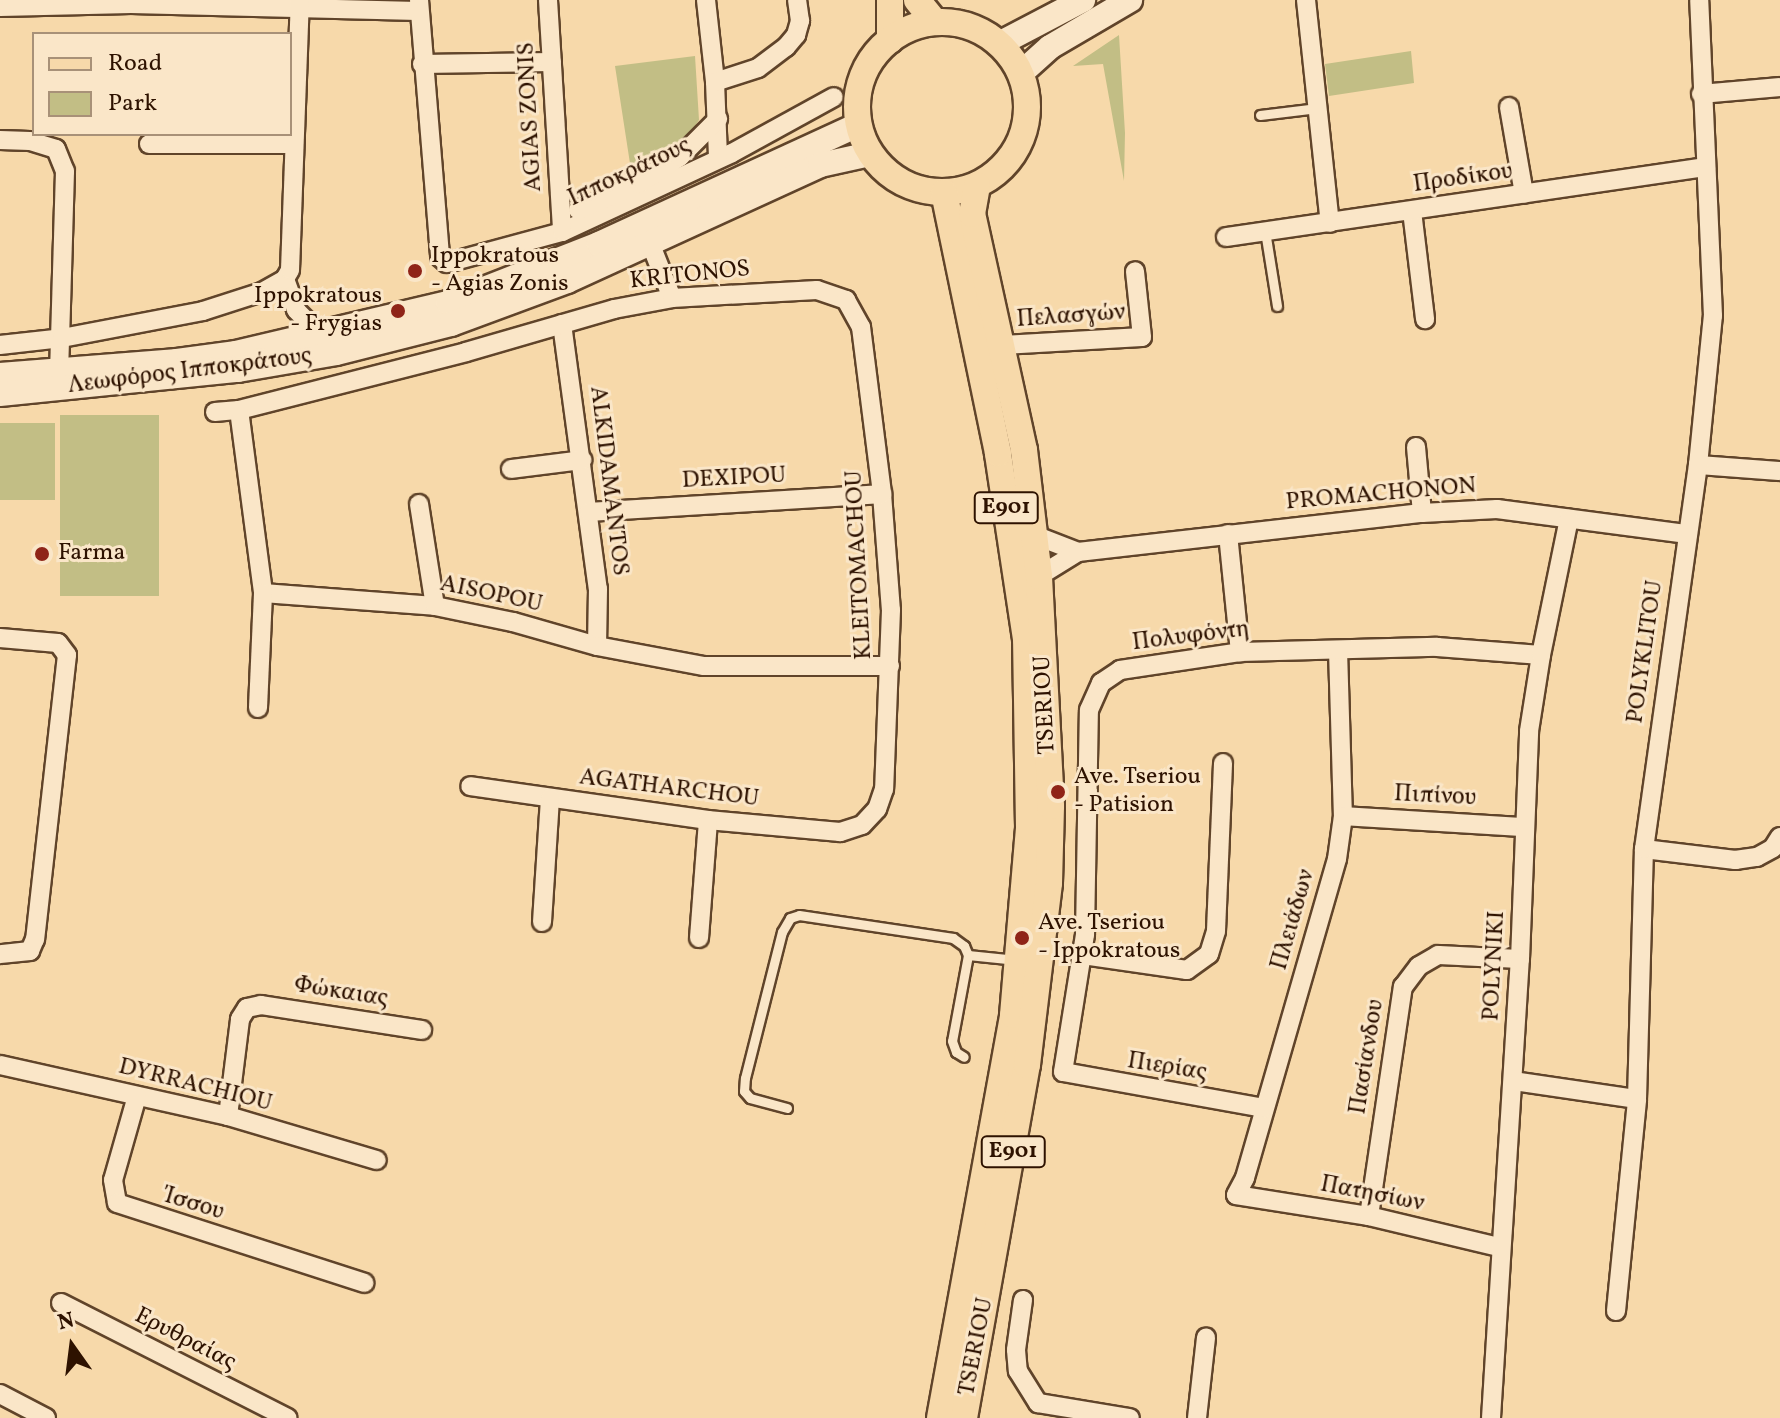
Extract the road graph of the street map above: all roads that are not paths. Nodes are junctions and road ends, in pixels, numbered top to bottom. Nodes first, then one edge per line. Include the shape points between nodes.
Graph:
1 (548, 0) edge
2 (706, 0) edge
3 (797, 0) edge
4 (917, 0) edge
5 (1083, 0) edge
6 (1130, 0) edge
7 (1306, 0) edge
8 (1699, 0) edge
9 (131, 2) edge
10 (890, 3) edge
11 (300, 4) edge
12 (418, 5) edge
13 (0, 7) edge
14 (935, 22) junction
15 (890, 40) junction
16 (999, 44) junction
17 (552, 62) junction
18 (422, 64) junction
19 (1020, 74) junction
20 (715, 82) junction
21 (1780, 87) edge
22 (1701, 94) junction
23 (834, 97) dead end
24 (1509, 107) dead end
25 (1318, 108) junction
26 (1260, 115) dead end
27 (718, 119) junction
28 (858, 125) junction
29 (0, 140) edge
30 (149, 144) dead end
31 (294, 144) junction
32 (870, 154) junction
33 (718, 157) junction
34 (1706, 167) junction
35 (737, 182) junction
36 (977, 185) junction
37 (944, 193) junction
38 (1524, 194) junction
39 (578, 210) dead end
40 (1412, 211) junction
41 (1330, 223) junction
42 (1265, 231) junction
43 (562, 232) junction
44 (1226, 237) dead end
45 (651, 245) junction
46 (1135, 271) dead end
47 (287, 275) junction
48 (672, 298) junction
49 (846, 300) joint
50 (1277, 306) dead end
51 (296, 310) junction
52 (1425, 319) dead end
53 (562, 324) junction
54 (320, 334) junction
55 (62, 338) junction
56 (281, 343) junction
57 (0, 345) edge
58 (1003, 345) junction
59 (59, 371) junction
60 (0, 375) edge
61 (0, 394) edge
62 (239, 410) junction
63 (215, 412) dead end
64 (1416, 447) dead end
65 (582, 460) junction
66 (1698, 465) junction
67 (511, 469) dead end
68 (1780, 471) edge
69 (882, 494) junction
70 (419, 504) dead end
71 (589, 512) junction
72 (1422, 513) junction
73 (1569, 519) junction
74 (1228, 534) junction
75 (1687, 534) junction
76 (1034, 535) junction
77 (1078, 552) junction
78 (1039, 576) junction
79 (263, 593) junction
80 (435, 606) junction
81 (0, 638) edge
82 (597, 646) junction
83 (1338, 650) junction
84 (1240, 652) junction
85 (1541, 655) junction
86 (890, 666) junction
87 (258, 708) dead end
88 (1223, 763) dead end
89 (470, 786) dead end
90 (550, 798) junction
91 (1343, 816) junction
92 (708, 820) junction
93 (862, 825) joint
94 (1525, 827) junction
95 (1780, 837) edge
96 (1644, 849) junction
97 (542, 922) dead end
98 (699, 938) dead end
99 (0, 954) edge
100 (968, 955) junction
101 (1083, 955) junction
102 (1520, 959) junction
103 (1020, 960) junction
104 (422, 1030) dead end
105 (964, 1057) dead end
106 (0, 1065) edge
107 (1063, 1072) joint
108 (1513, 1081) junction
109 (137, 1096) junction
110 (1637, 1099) junction
111 (787, 1108) dead end
112 (1264, 1108) junction
113 (228, 1116) junction
114 (377, 1160) dead end
115 (1236, 1195) joint
116 (1369, 1216) junction
117 (1499, 1247) junction
118 (364, 1283) dead end
119 (1023, 1300) dead end
120 (61, 1303) dead end
121 (1616, 1311) dead end
122 (1206, 1338) dead end
123 (0, 1394) edge
124 (46, 1418) edge
125 (288, 1418) edge
126 (940, 1418) edge
127 (964, 1418) edge
128 (1130, 1418) edge
129 (1197, 1418) edge
130 (1491, 1418) edge

1 - 17 street, AGIAS ZONIS
2 - 20 street
3 - 20 street via 800,21 786,47 758,68
4 - 14 main road
5 - 16 main road
6 - 19 main road via 1050,47
7 - 25 street
8 - 22 street, POLYKLITOU
9 - 11 street
9 - 13 street
10 - 15 main road
11 - 12 street
11 - 31 street
12 - 18 street
14 - 15 main road
14 - 16 main road via 958,23
15 - 28 main road via 871,59 861,80
16 - 19 main road
17 - 18 street
17 - 43 street, AGIAS ZONIS
18 - 43 street, Ιπποκράτους via 440,257 447,263
19 - 36 main road via 1027,112 1023,133 1000,170
20 - 27 street
21 - 22 street
22 - 34 street, POLYKLITOU
23 - 33 street, Ιπποκράτους
24 - 38 street
25 - 26 lane
25 - 41 street
27 - 33 street
27 - 39 street via 680,157 639,184
28 - 32 main road
28 - 35 main road, Λεωφόρος Ιπποκράτους
29 - 55 street via 56,149 65,171
30 - 31 street
31 - 47 street
32 - 37 main road via 890,175 915,189
32 - 45 main road, Λεωφόρος Ιπποκράτους via 820,165
33 - 35 street
33 - 43 street, Ιπποκράτους
34 - 38 street, Προδίκου
34 - 66 street, POLYKLITOU via 1713,316
35 - 54 main road, Λεωφόρος Ιπποκράτους via 448,303
36 - 37 main road
36 - 58 main road, TSERIOU / E901 via 972,214
37 - 103 main road, TSERIOU / E901 via 998,453 1026,639 1029,827
38 - 40 street, Προδίκου
40 - 41 street, Προδίκου
40 - 52 street
41 - 42 street, Προδίκου
42 - 44 street, Προδίκου
42 - 50 lane
45 - 48 street
45 - 61 main road, Λεωφόρος Ιπποκράτους via 451,324 336,353 176,379
46 - 58 street, Πελασγών via 1142,337
47 - 51 street
47 - 55 street via 262,292 203,311
48 - 49 street, KRITONOS via 817,290
48 - 53 street, KRITONOS
49 - 69 street, KLEITOMACHOU via 861,327
51 - 54 street
51 - 56 street
53 - 62 street, KRITONOS
53 - 65 street, ALKIDAMANTOS
54 - 56 main road, Λεωφόρος Ιπποκράτους
55 - 57 street
55 - 59 street
56 - 59 main road, Λεωφόρος Ιπποκράτους via 177,361
58 - 76 main road, TSERIOU / E901
59 - 60 main road, Λεωφόρος Ιπποκράτους
62 - 63 street, KRITONOS
62 - 79 street
64 - 72 street
65 - 67 street
65 - 71 street, ALKIDAMANTOS
66 - 68 street
66 - 75 street, POLYKLITOU
69 - 71 street, DEXIPOU
69 - 86 street, KLEITOMACHOU
70 - 80 street
71 - 82 street, ALKIDAMANTOS via 598,589
72 - 73 street, PROMACHONON via 1497,509
72 - 74 street, PROMACHONON
73 - 75 street, PROMACHONON
73 - 85 street, POLYNIKI
74 - 77 street, PROMACHONON
74 - 84 street
75 - 96 street, POLYKLITOU
76 - 77 street, PROMACHONON
76 - 78 main road, TSERIOU / E901
77 - 78 street, PROMACHONON
78 - 127 main road, TSERIOU / E901 via 1049,883 1027,1065
79 - 80 street, AISOPOU
79 - 87 street
80 - 82 street, AISOPOU
81 - 99 street via 58,643 67,655 35,939 22,955
82 - 86 street, AISOPOU via 704,666
83 - 84 street, Πολυφόντη
83 - 85 street, Πολυφόντη via 1437,647
83 - 91 street, Πλειάδων
84 - 101 street, Πολυφόντη via 1120,670 1101,683 1089,710
85 - 94 street, POLYNIKI via 1529,731
86 - 93 street, KLEITOMACHOU via 884,789 877,809
88 - 101 street via 1216,931 1209,954 1187,970
89 - 90 street, AGATHARCHOU
90 - 92 street, AGATHARCHOU
90 - 97 street
91 - 94 street, Πιπίνου
91 - 112 street, Πλειάδων via 1337,859
92 - 93 street, AGATHARCHOU via 840,832
92 - 98 street
94 - 102 street, POLYNIKI
95 - 96 street via 1757,857 1735,860
96 - 110 street, POLYKLITOU
100 - 103 lane
100 - 105 lane via 952,1041
100 - 111 lane via 953,938 799,915 790,918 782,932 744,1091 750,1098
101 - 107 street, Πολυφόντη
102 - 108 street, POLYNIKI
102 - 116 street, Πασίανδου via 1438,955 1419,966 1403,987
103 - 126 main road, TSERIOU / E901
104 - 113 street, Φώκαιας via 253,1006 240,1019
106 - 109 street, DYRRACHIOU
107 - 112 street, Πιερίας
108 - 110 street
108 - 117 street, POLYNIKI
109 - 113 street, DYRRACHIOU
109 - 118 street, Ίσσου via 113,1180 117,1203
110 - 121 street, POLYKLITOU
112 - 115 street, Πλειάδων
113 - 114 street, DYRRACHIOU
115 - 116 street, Πατησίων
116 - 117 street, Πατησίων
117 - 130 street, POLYNIKI
119 - 128 street via 1018,1371 1038,1403
120 - 125 street, Ερυθραίας
122 - 129 street
123 - 124 street

